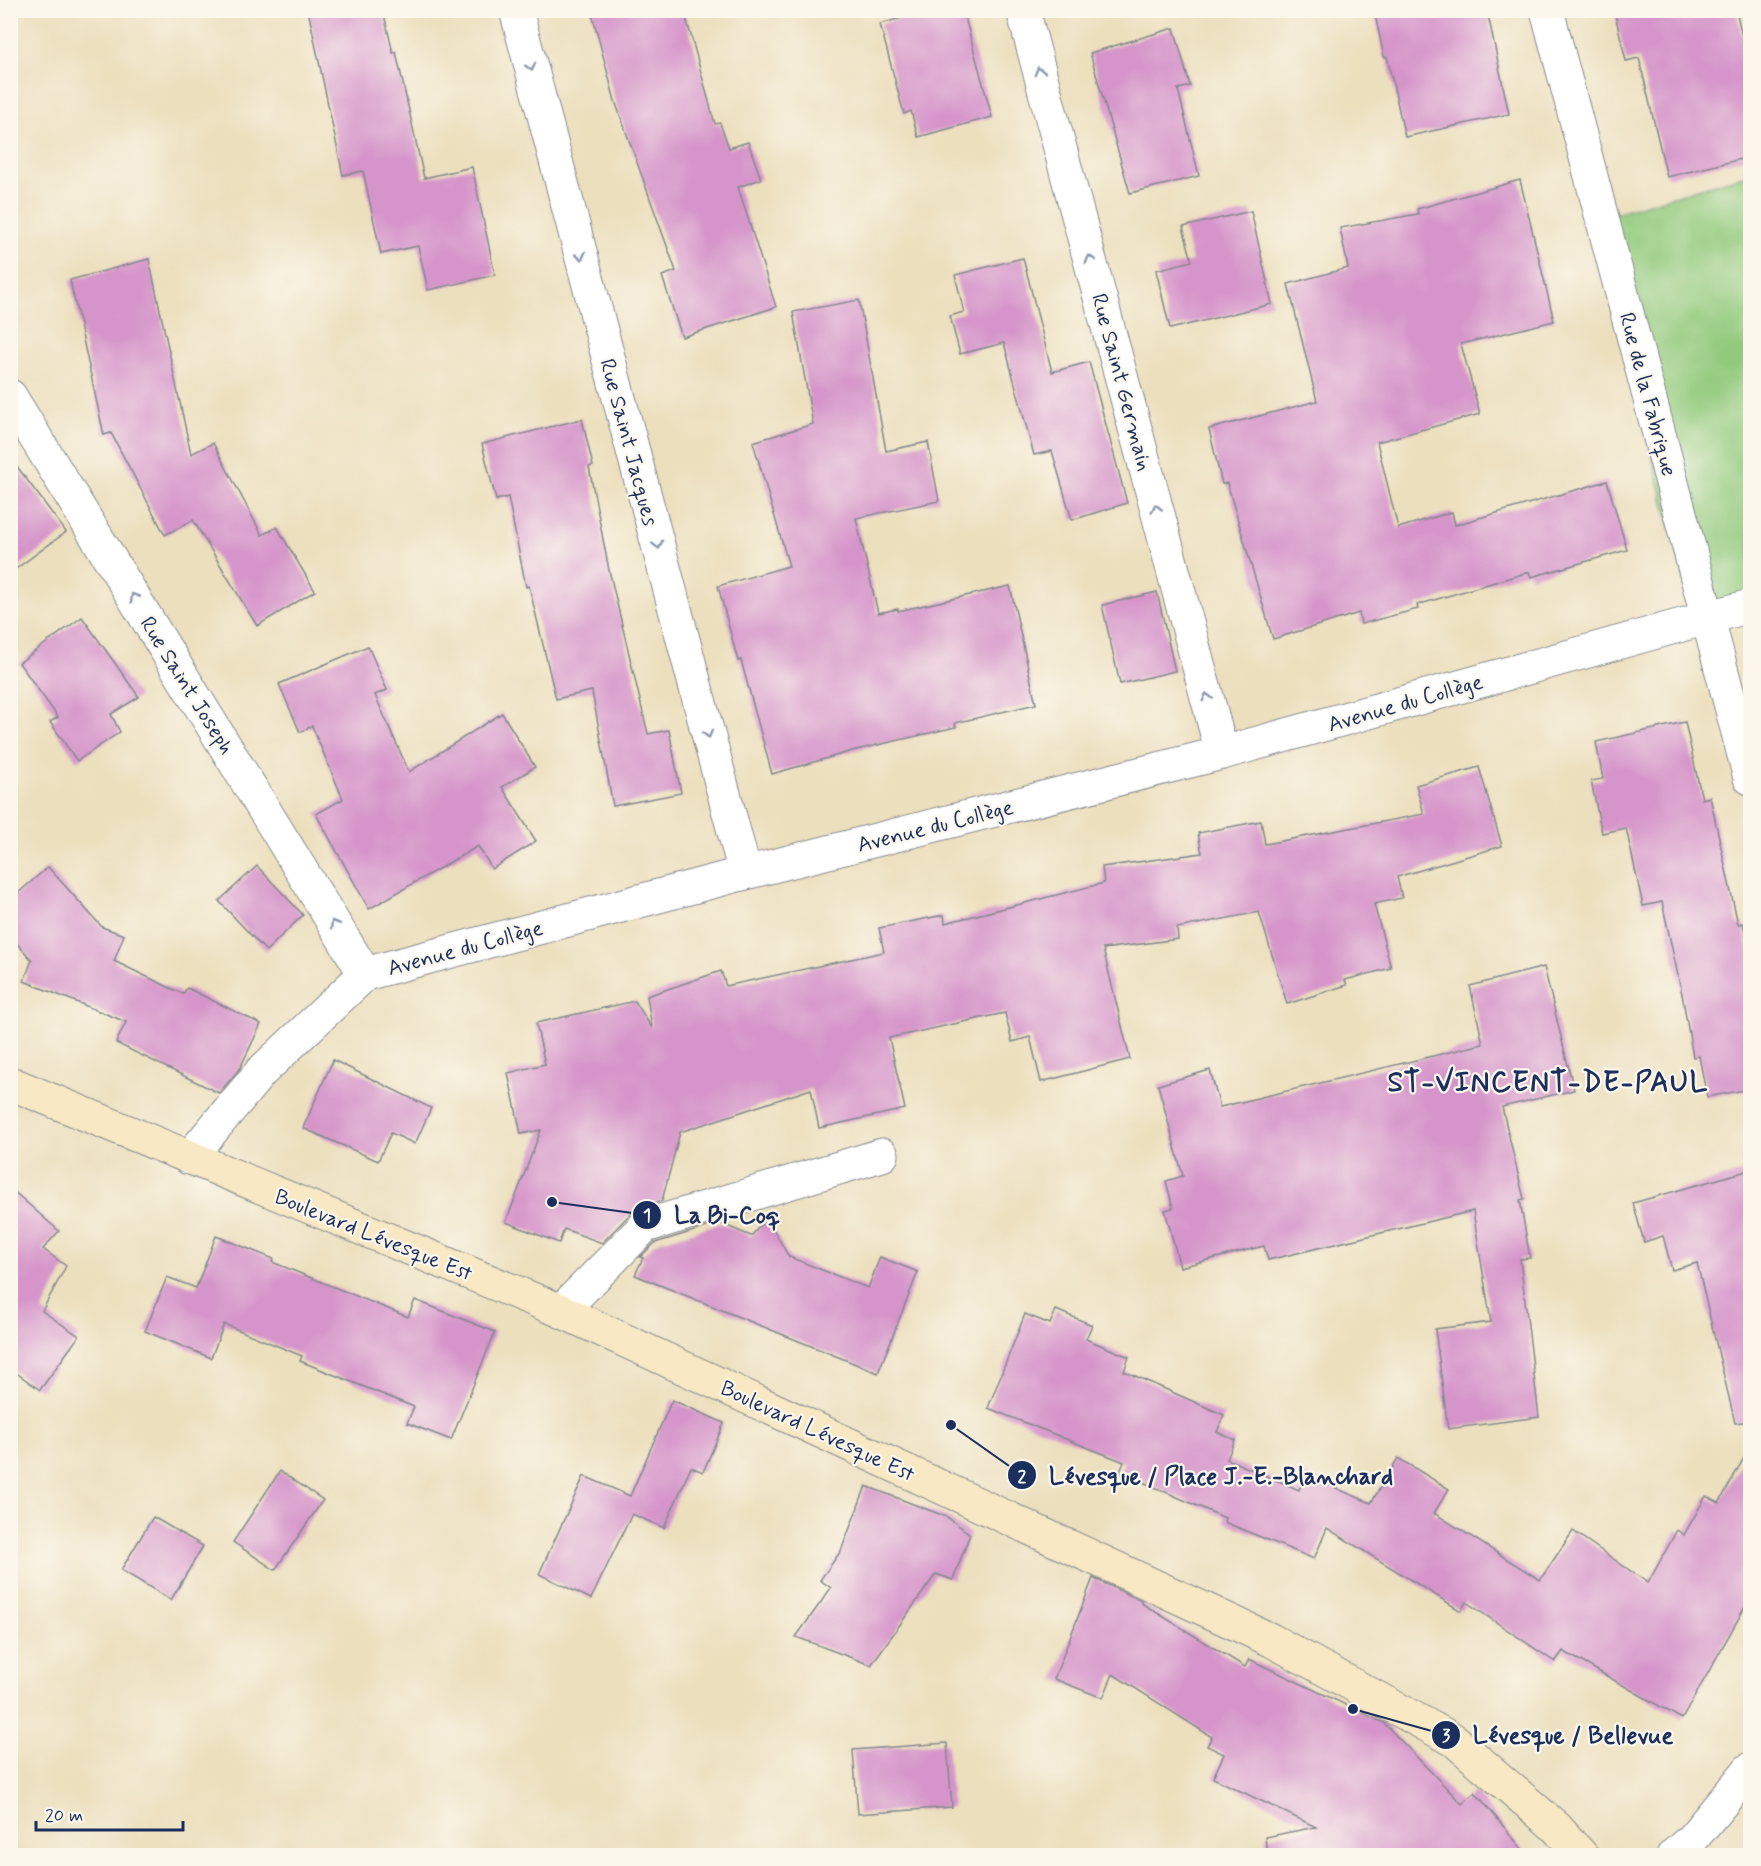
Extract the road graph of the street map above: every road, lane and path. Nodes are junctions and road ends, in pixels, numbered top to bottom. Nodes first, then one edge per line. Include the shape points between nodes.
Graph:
1 (516, 10) edge
2 (1023, 10) edge
3 (1547, 10) edge
4 (10, 396) edge
5 (1750, 606) edge
6 (1708, 618) junction
7 (1222, 753) junction
8 (1750, 778) edge
9 (745, 873) junction
10 (365, 974) junction
11 (10, 1083) edge
12 (882, 1155) dead end
13 (189, 1158) junction
14 (561, 1311) junction
15 (1750, 1769) edge
16 (1582, 1856) edge
17 (1673, 1856) edge

1 -> 9 street, Rue Saint Jacques
7 -> 2 street, Rue Saint Germain
3 - 6 street, Rue de la Fabrique
10 -> 4 street, Rue Saint Joseph
5 - 6 street, Avenue du Collège
6 - 7 street, Avenue du Collège
6 - 8 street, Rue de la Fabrique
7 - 9 street, Avenue du Collège
9 - 10 street, Avenue du Collège
10 - 13 street, Avenue du Collège via 261,1072
11 - 13 street, Boulevard Lévesque Est
12 - 14 street via 645,1226
13 - 14 street, Boulevard Lévesque Est
14 - 16 street, Boulevard Lévesque Est via 1271,1640 1454,1740 1556,1827
15 - 17 street

